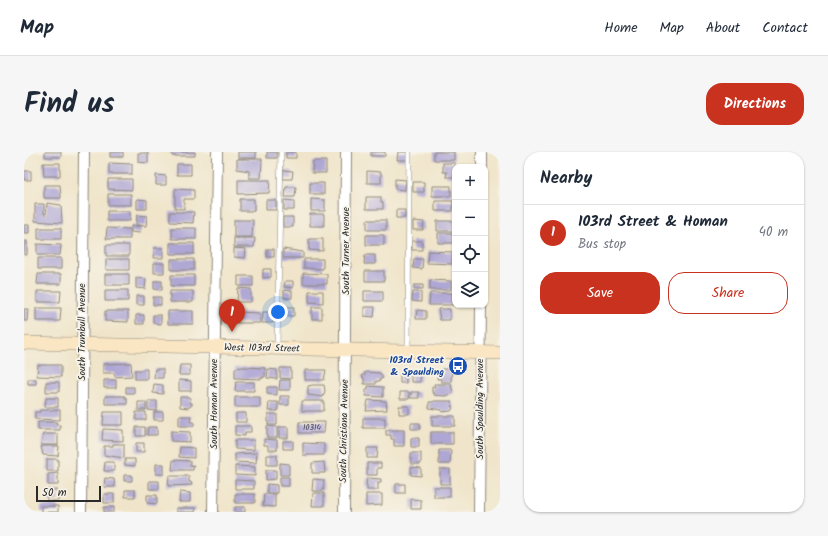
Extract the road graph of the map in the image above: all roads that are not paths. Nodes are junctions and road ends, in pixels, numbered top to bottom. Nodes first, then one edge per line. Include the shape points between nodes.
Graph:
1 (84, 152) edge
2 (217, 152) edge
3 (281, 152) edge
4 (346, 152) edge
5 (409, 152) edge
6 (482, 152) edge
7 (482, 164) edge
8 (481, 308) edge
9 (24, 343) edge
10 (82, 344) junction
11 (214, 347) junction
12 (277, 348) junction
13 (345, 350) junction
14 (408, 351) junction
15 (481, 352) junction
16 (500, 353) edge
17 (81, 512) edge
18 (213, 512) edge
19 (344, 512) edge
20 (480, 512) edge

1 - 10 street, South Trumbull Avenue
2 - 11 street, South Homan Avenue
3 - 12 lane
4 - 13 street, South Turner Avenue
5 - 14 lane
6 - 7 street
8 - 15 street, South Spaulding Avenue
9 - 10 main road, West 103rd Street
10 - 11 main road, West 103rd Street
10 - 17 street, South Trumbull Avenue
11 - 12 main road, West 103rd Street
11 - 18 street, South Homan Avenue
12 - 13 main road, West 103rd Street
13 - 14 main road, West 103rd Street
13 - 19 street, South Christiana Avenue
14 - 15 main road, West 103rd Street
15 - 16 main road, West 103rd Street
15 - 20 street, South Spaulding Avenue

